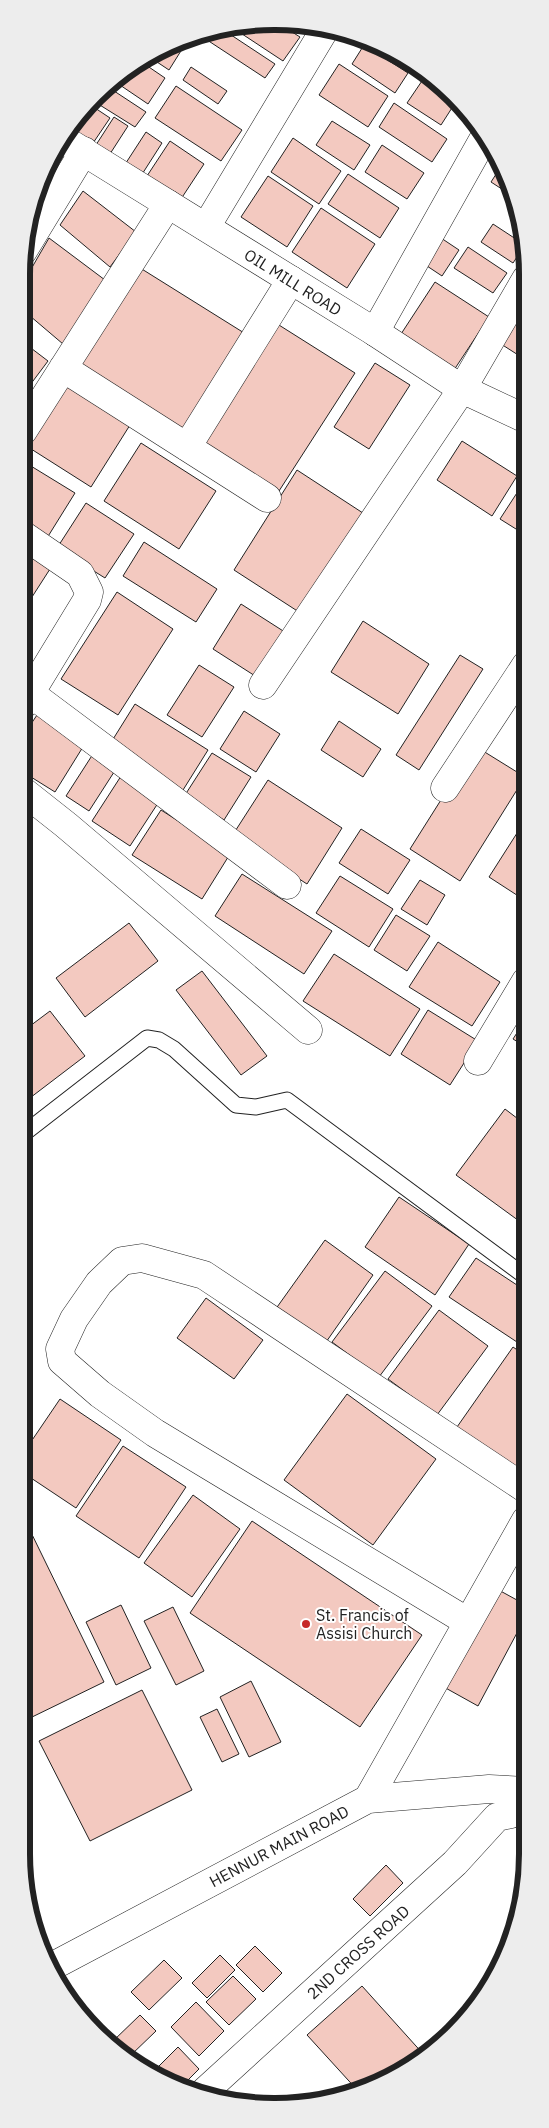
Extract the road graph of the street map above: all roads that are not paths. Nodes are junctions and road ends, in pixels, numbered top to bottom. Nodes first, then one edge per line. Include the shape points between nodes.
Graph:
1 (321, 35) edge
2 (481, 144) edge
3 (74, 145) edge
4 (168, 204) junction
5 (206, 227) junction
6 (35, 228) edge
7 (291, 280) junction
8 (519, 291) edge
9 (375, 332) junction
10 (63, 368) junction
11 (462, 389) junction
12 (519, 416) edge
13 (30, 420) edge
14 (187, 447) junction
15 (267, 498) dead end
16 (30, 540) edge
17 (519, 676) edge
18 (263, 685) dead end
19 (30, 694) edge
20 (30, 701) edge
21 (445, 788) dead end
22 (30, 797) edge
23 (286, 885) dead end
24 (519, 993) edge
25 (308, 1030) dead end
26 (478, 1061) dead end
27 (30, 1129) edge
28 (519, 1272) edge
29 (519, 1484) edge
30 (519, 1532) edge
31 (468, 1622) junction
32 (368, 1799) junction
33 (516, 1804) edge
34 (56, 1964) edge
35 (207, 2089) edge

1 - 5 street
2 - 9 street
3 - 4 street, OIL MILL ROAD
3 - 6 street
4 - 5 street, OIL MILL ROAD
4 - 10 street
5 - 7 street, OIL MILL ROAD
7 - 9 street, OIL MILL ROAD
7 - 14 street
8 - 11 street
9 - 11 street, OIL MILL ROAD
10 - 13 street
10 - 14 street
11 - 12 street, OIL MILL ROAD
11 - 18 street
14 - 15 street
16 - 19 street via 80,574 89,592
17 - 21 street
20 - 23 street
22 - 25 street
24 - 26 street
27 - 28 lane via 147,1038 159,1040 174,1049 236,1104 256,1107 287,1100
29 - 31 street via 204,1275 142,1258 122,1261 84,1305 60,1349 62,1361 155,1434
30 - 31 street
31 - 32 street
32 - 33 street, HENNUR MAIN ROAD via 488,1789
32 - 34 street, HENNUR MAIN ROAD
33 - 35 street, 2ND CROSS ROAD via 497,1817 455,1863

